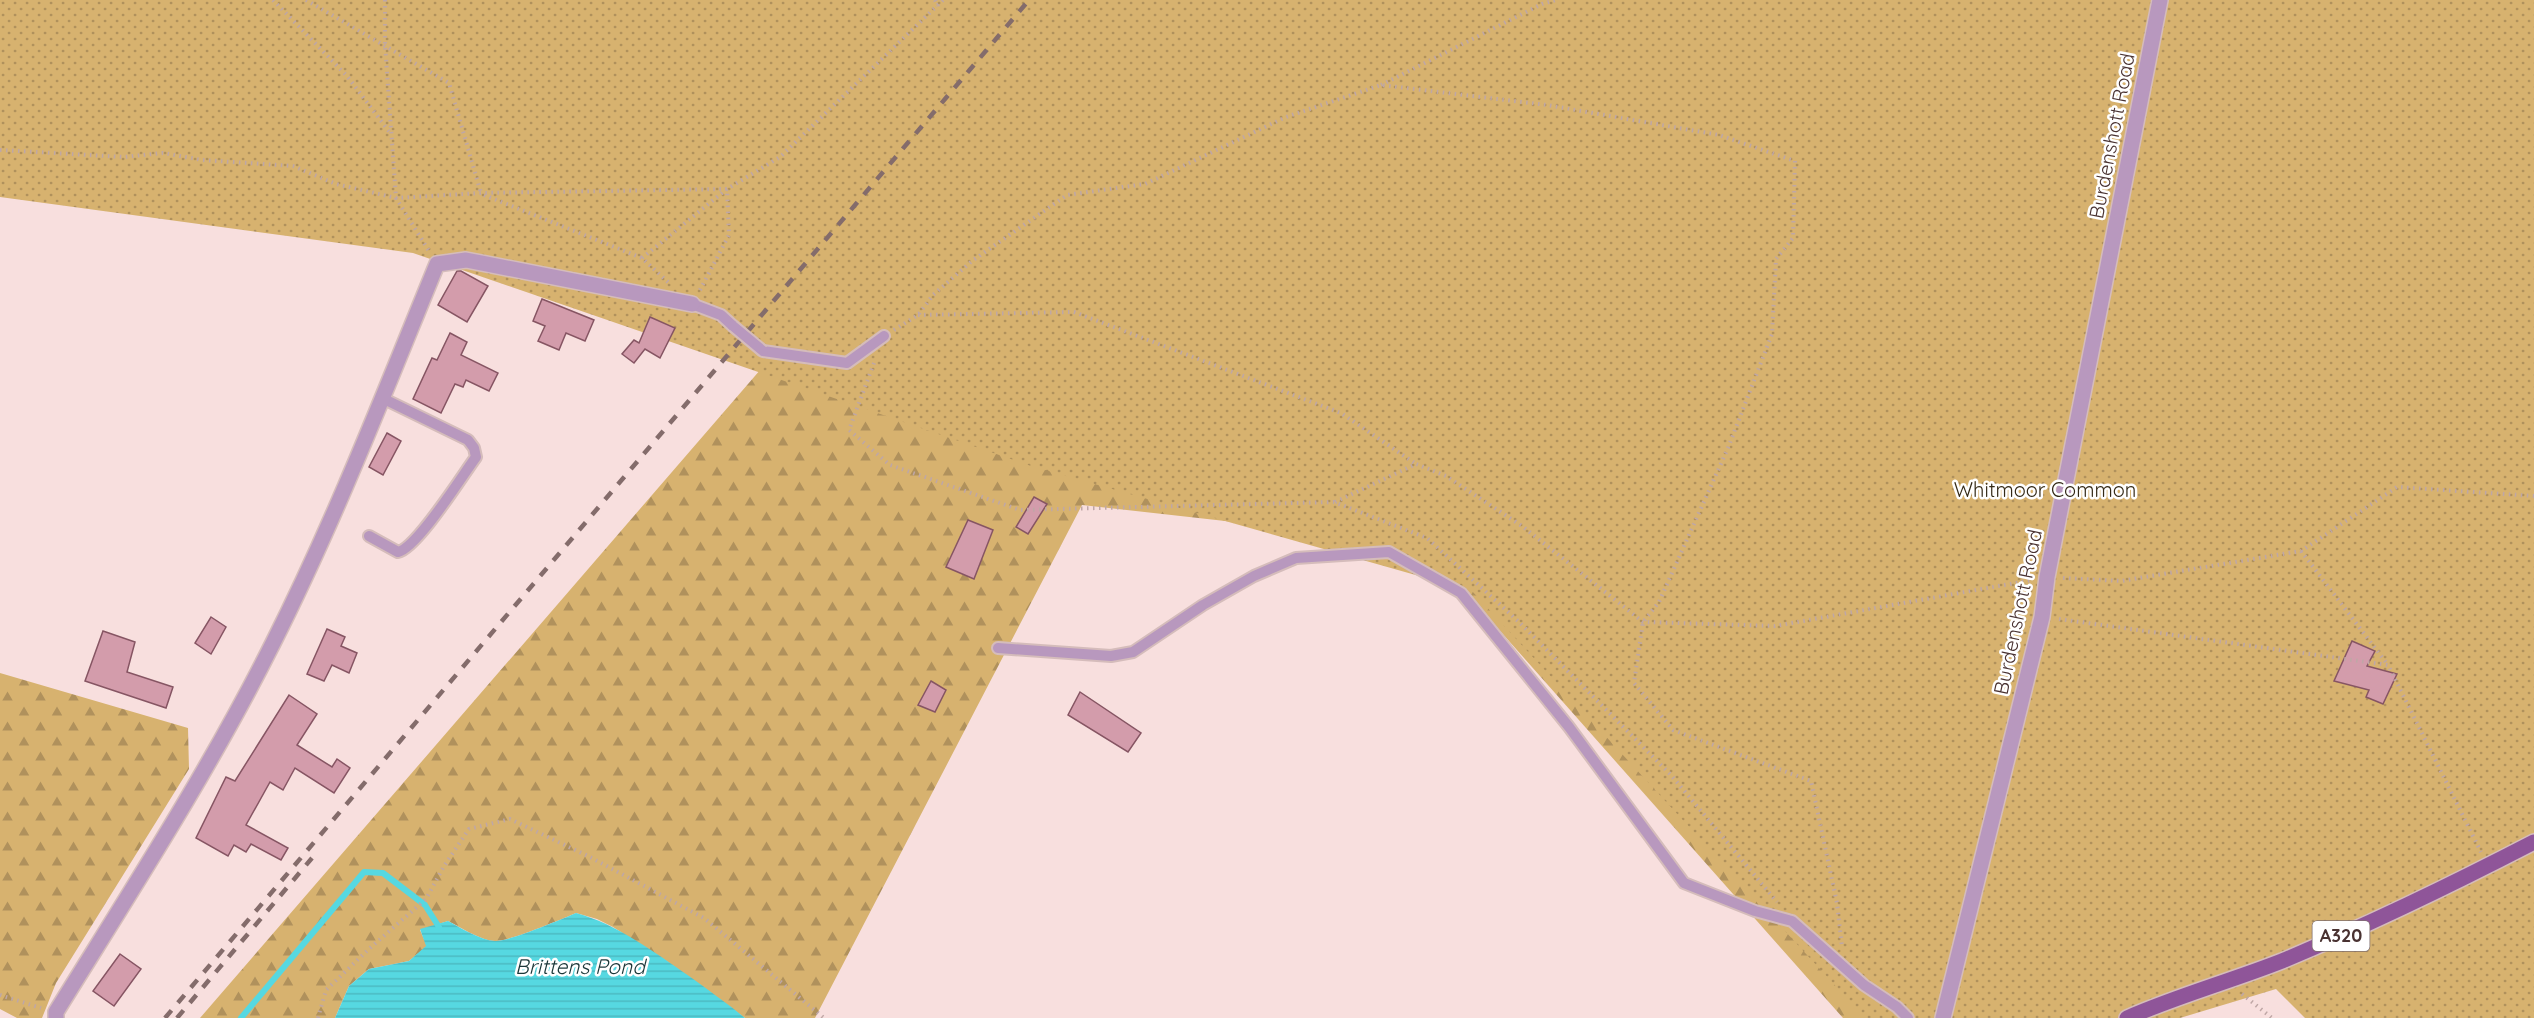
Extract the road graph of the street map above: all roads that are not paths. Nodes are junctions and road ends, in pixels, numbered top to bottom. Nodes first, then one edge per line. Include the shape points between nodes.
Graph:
1 (2160, 0) edge
2 (692, 304) joint
3 (884, 336) road end
4 (382, 398) junction
5 (369, 536) dead end
6 (998, 648) dead end
7 (2534, 842) edge
8 (56, 1015) edge
9 (1908, 1018) edge
10 (1943, 1018) edge
11 (2127, 1018) edge

1 - 10 street, Burdenshott Road via 2042,617
2 - 3 lane, bridge via 721,315 763,351 848,363
2 - 4 street via 466,260 437,264
4 - 5 lane via 468,440 476,456 405,550 398,552
4 - 8 street via 344,491 273,643 201,777
6 - 9 lane via 1111,656 1133,652 1203,605 1296,558 1389,552 1461,593 1569,727 1684,883 1792,921
7 - 11 main road, A320 via 2409,906 2228,982

